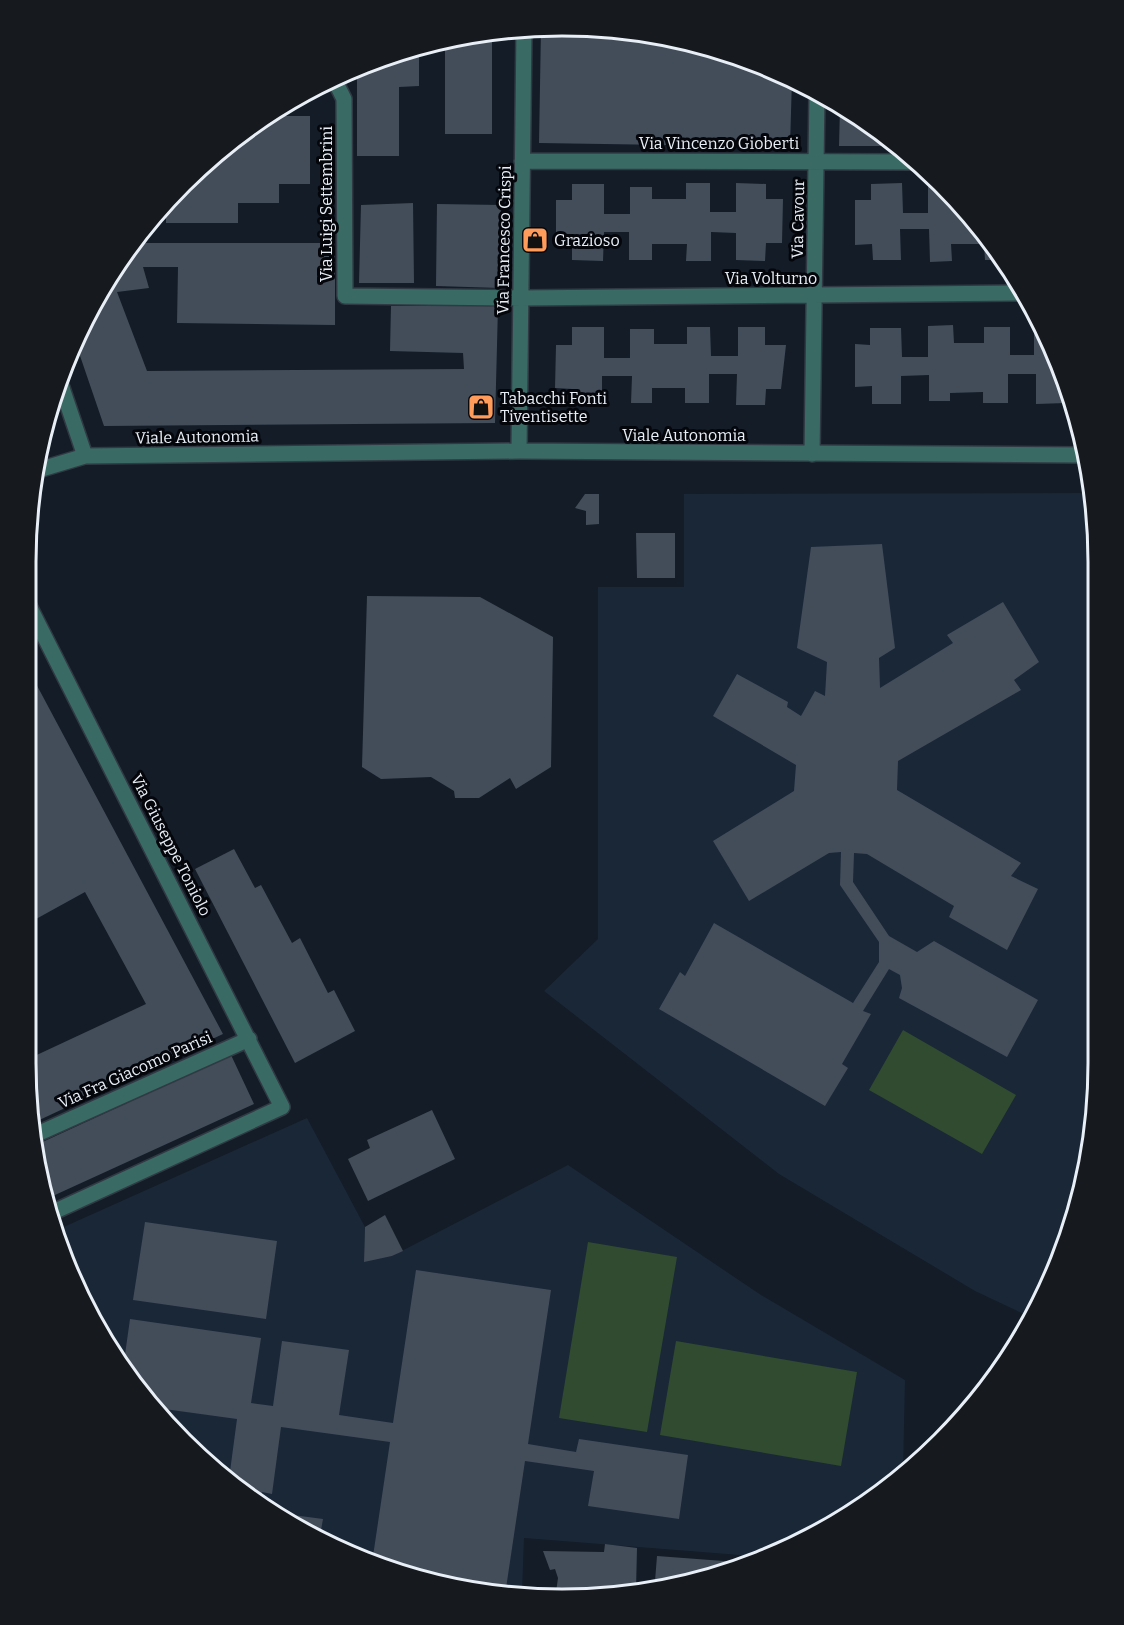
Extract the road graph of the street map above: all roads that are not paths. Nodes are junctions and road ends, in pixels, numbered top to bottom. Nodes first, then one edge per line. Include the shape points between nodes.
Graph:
1 (524, 37) edge
2 (338, 86) edge
3 (817, 102) edge
4 (522, 161) junction
5 (816, 161) junction
6 (903, 162) edge
7 (1014, 293) edge
8 (815, 295) junction
9 (521, 298) junction
10 (64, 393) edge
11 (519, 451) junction
12 (813, 453) junction
13 (1077, 455) edge
14 (85, 456) junction
15 (45, 468) edge
16 (36, 620) edge
17 (249, 1038) junction
18 (41, 1132) edge
19 (57, 1210) edge

1 - 4 street, Via Francesco Crispi
2 - 9 street, Via Luigi Settembrini via 344,99 345,296
3 - 5 street, Via Cavour
4 - 5 street, Via Vincenzo Gioberti
4 - 9 street, Via Francesco Crispi
5 - 6 street, Via Vincenzo Gioberti
5 - 8 street, Via Cavour
7 - 8 street, Via Volturno
8 - 9 street, Via Volturno
8 - 12 street, Via Cavour
9 - 11 street, Via Francesco Crispi
10 - 14 street
11 - 12 street, Viale Autonomia
11 - 14 street, Viale Autonomia
12 - 13 street, Viale Autonomia
14 - 15 street, Viale Autonomia
16 - 17 street, Via Giuseppe Toniolo
17 - 18 street, Via Fra Giacomo Parisi
17 - 19 street, Via Giuseppe Toniolo via 282,1107

